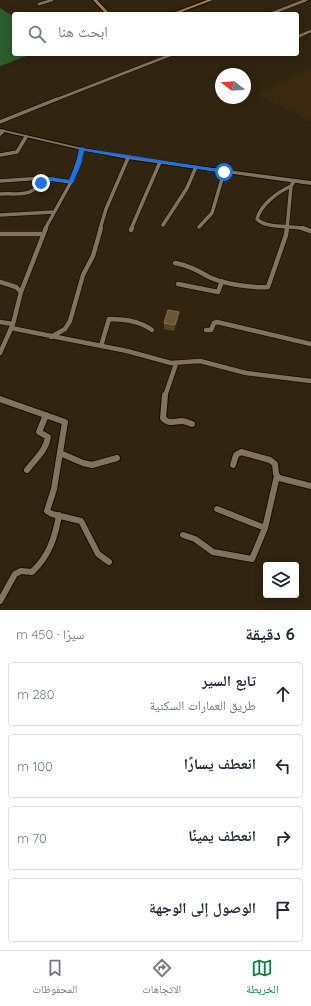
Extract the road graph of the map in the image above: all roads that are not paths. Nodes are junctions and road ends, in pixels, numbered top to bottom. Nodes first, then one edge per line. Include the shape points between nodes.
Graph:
1 (52, 0) edge
2 (95, 0) edge
3 (211, 0) edge
4 (306, 0) edge
5 (311, 0) edge
6 (39, 4) dead end
7 (106, 12) edge
8 (178, 12) edge
9 (275, 12) edge
10 (280, 12) edge
11 (311, 30) edge
12 (299, 36) edge
13 (163, 56) edge
14 (169, 56) edge
15 (0, 121) edge
16 (1, 132) edge
17 (26, 137) junction
18 (82, 149) junction
19 (0, 154) edge
20 (128, 158) junction
21 (160, 162) junction
22 (196, 167) junction
23 (224, 172) junction
24 (43, 178) junction
25 (0, 181) edge
26 (71, 182) junction
27 (292, 183) junction
28 (311, 183) edge
29 (0, 194) edge
30 (54, 212) junction
31 (0, 215) edge
32 (163, 225) dead end
33 (288, 226) junction
34 (199, 227) dead end
35 (131, 230) dead end
36 (311, 231) edge
37 (0, 234) edge
38 (44, 234) junction
39 (175, 263) dead end
40 (222, 281) junction
41 (0, 282) edge
42 (178, 284) dead end
43 (21, 292) junction
44 (0, 322) edge
45 (12, 326) junction
46 (152, 330) dead end
47 (206, 330) dead end
48 (51, 337) junction
49 (311, 344) edge
50 (101, 346) junction
51 (0, 354) edge
52 (176, 364) junction
53 (311, 381) edge
54 (0, 399) edge
55 (46, 415) junction
56 (192, 424) dead end
57 (60, 453) junction
58 (118, 458) dead end
59 (233, 465) dead end
60 (27, 470) dead end
61 (277, 476) junction
62 (311, 486) edge
63 (217, 509) dead end
64 (59, 515) junction
65 (265, 528) junction
66 (183, 534) dead end
67 (109, 562) dead end
68 (0, 601) edge

1 - 6 street
2 - 7 main road
3 - 8 main road
4 - 9 street
5 - 10 street
11 - 12 street
13 - 15 street
14 - 15 street
16 - 17 main road
17 - 18 main road
17 - 19 street via 17,152
18 - 20 main road
18 - 26 street
20 - 21 main road
20 - 48 street via 97,234 93,256 84,275 70,321 65,329
21 - 22 main road
21 - 35 street
22 - 23 main road
22 - 32 street via 187,188
23 - 27 main road
23 - 34 street via 212,213
24 - 25 street
24 - 26 street
24 - 29 street via 41,186 32,192
26 - 30 street
27 - 28 main road
27 - 33 street
27 - 33 street via 264,206 257,216 262,224
30 - 31 street
30 - 38 street
33 - 36 street
33 - 40 street via 268,287 257,288
37 - 38 street
38 - 43 street
39 - 40 street via 186,265
40 - 42 street via 218,292
41 - 43 street via 16,287
43 - 45 street
44 - 45 street
45 - 48 street
45 - 51 street
46 - 50 street via 142,324 109,319
47 - 49 street via 211,330 217,322
48 - 50 street
50 - 52 street
52 - 53 street via 200,361 258,375
52 - 56 street via 164,399 163,418 171,423 183,421
54 - 55 street
55 - 57 street via 65,422
55 - 60 street via 40,432 48,437 48,440 43,452
57 - 58 street via 87,465
57 - 64 street via 54,489 47,509 49,513
59 - 61 street via 238,452 243,452 272,460
61 - 62 street
61 - 65 street
63 - 65 street
64 - 67 street via 81,521 98,554
64 - 68 street via 51,550 32,572 21,571 15,574
65 - 66 street via 254,556 250,559 213,552

